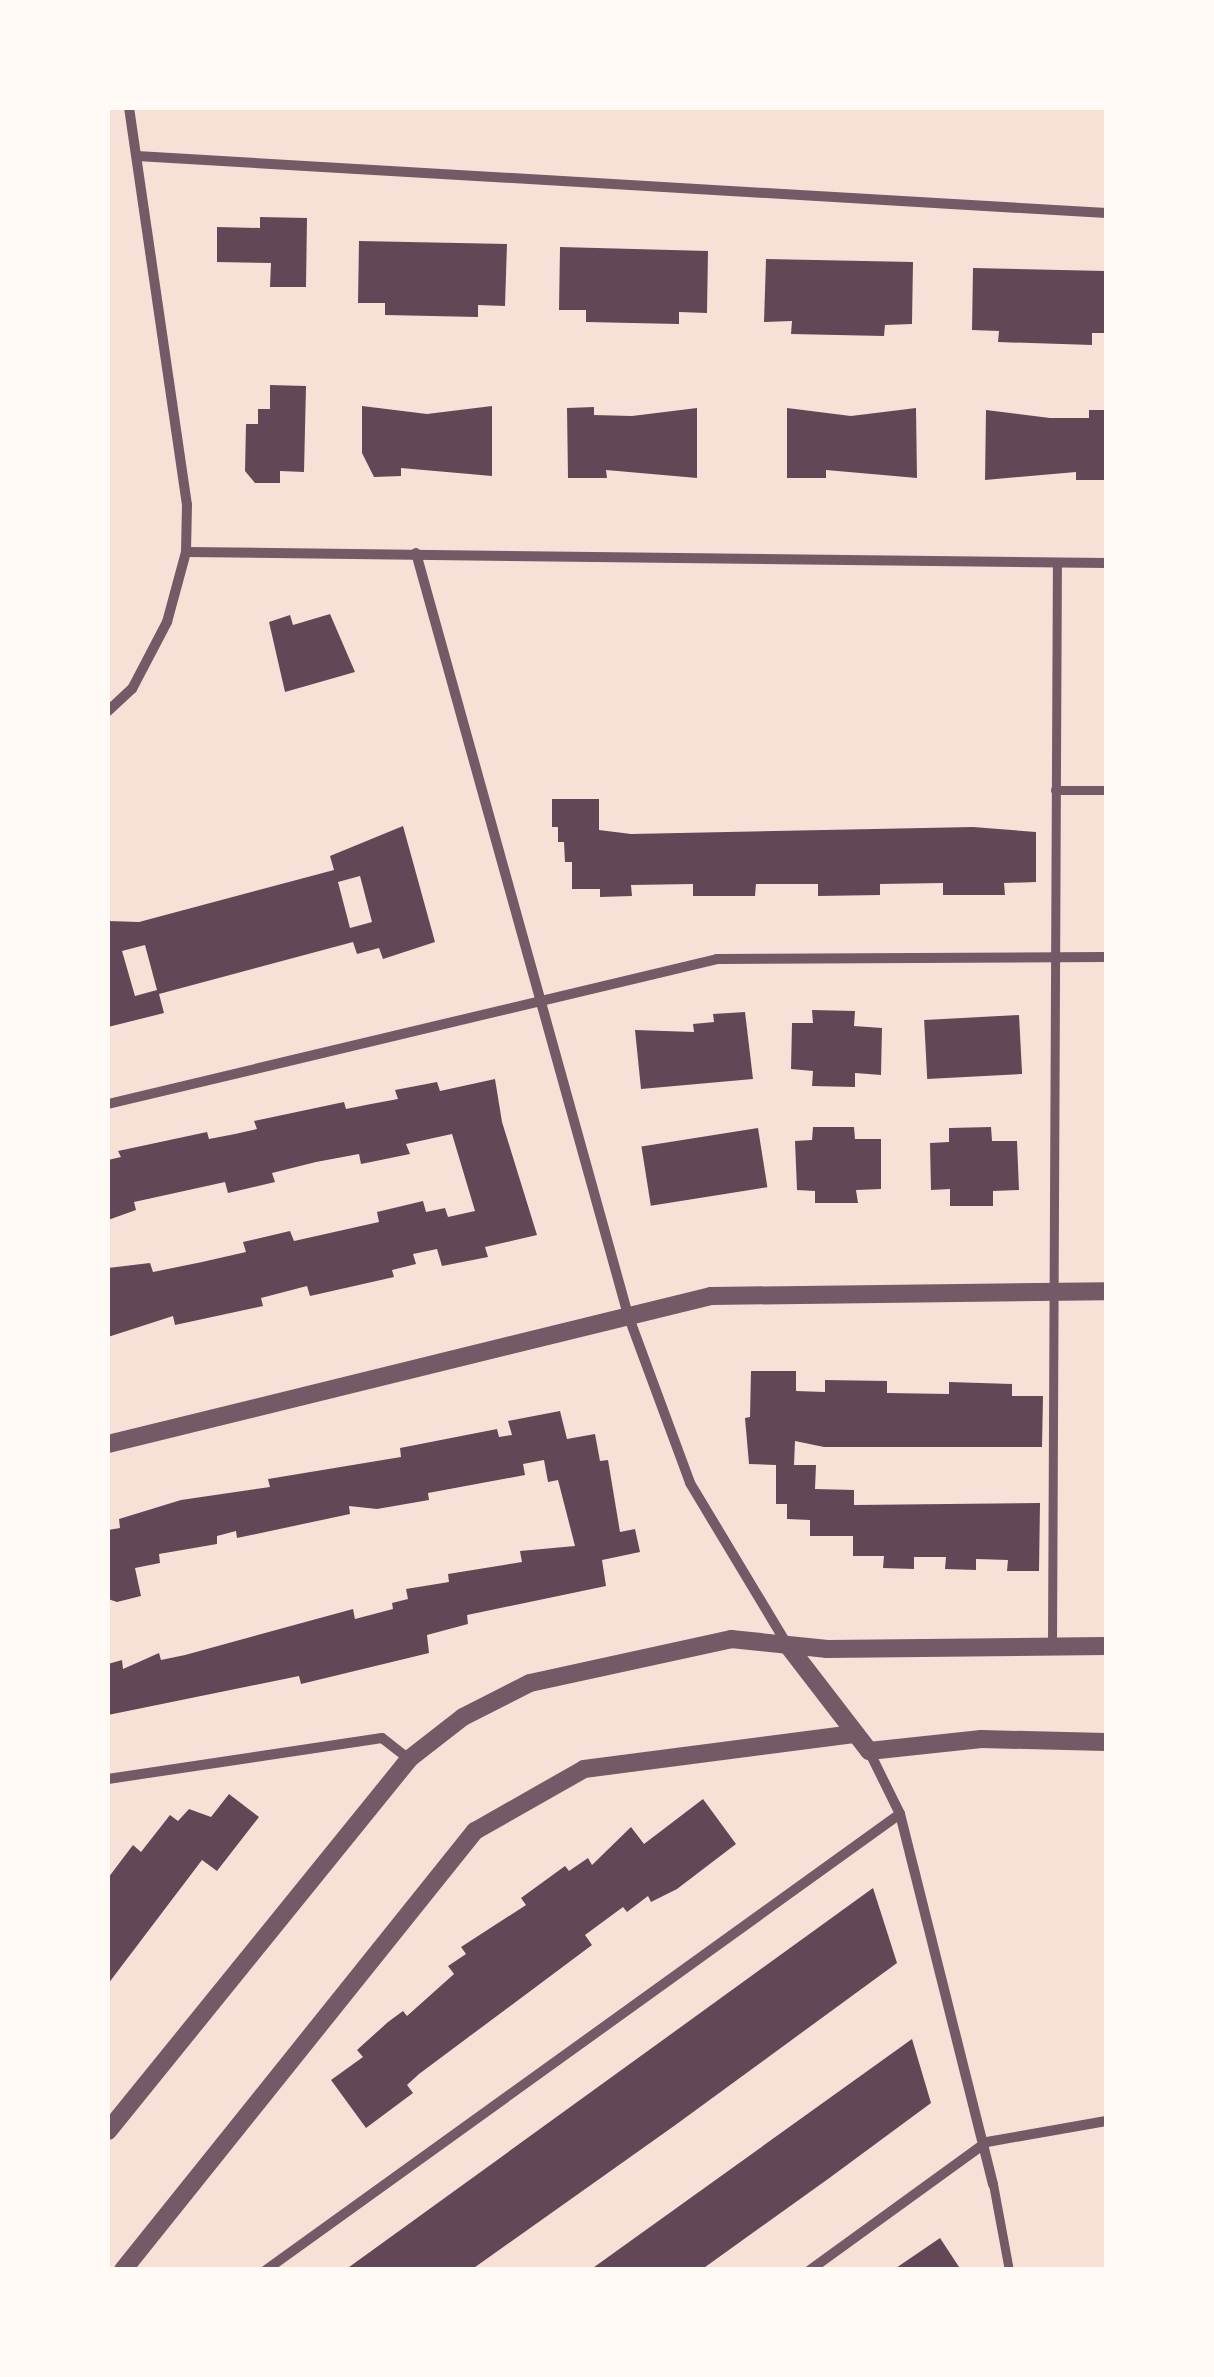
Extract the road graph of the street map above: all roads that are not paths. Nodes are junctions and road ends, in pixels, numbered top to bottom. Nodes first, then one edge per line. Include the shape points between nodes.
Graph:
1 (129, 108) edge
2 (137, 156) junction
3 (1106, 213) edge
4 (186, 552) junction
5 (416, 553) junction
6 (1057, 562) junction
7 (1106, 563) edge
8 (108, 712) edge
9 (1055, 790) junction
10 (1106, 790) edge
11 (1054, 957) junction
12 (1106, 957) edge
13 (542, 997) junction
14 (108, 1104) edge
15 (1055, 1290) junction
16 (1106, 1290) edge
17 (628, 1315) junction
18 (108, 1444) edge
19 (1052, 1646) junction
20 (1106, 1646) edge
21 (789, 1647) junction
22 (854, 1734) junction
23 (1106, 1742) edge
24 (869, 1751) junction
25 (409, 1759) junction
26 (108, 1780) edge
27 (900, 1814) junction
28 (1106, 2121) edge
29 (108, 2131) edge
30 (987, 2142) junction
31 (993, 2184) joint
32 (123, 2270) edge
33 (266, 2270) edge
34 (810, 2270) edge
35 (1008, 2270) edge

1 - 2 street
2 - 3 street
2 - 4 street via 187,505
4 - 5 street
4 - 8 street via 167,622 132,689
5 - 6 street
5 - 13 street
6 - 7 street
6 - 9 street
9 - 10 street
9 - 11 street
11 - 12 street
11 - 13 street via 716,959
11 - 15 street
13 - 14 street
13 - 17 street
15 - 16 street
15 - 17 street via 774,1290
15 - 19 street
17 - 18 street
17 - 21 street via 690,1483
19 - 20 street
19 - 21 street
21 - 22 street
21 - 25 street via 731,1639 530,1683 464,1717
22 - 24 street
22 - 32 street via 584,1769 475,1831
23 - 24 street via 982,1739
24 - 27 street
25 - 26 street via 382,1738
25 - 29 street
27 - 30 street
27 - 33 street
28 - 30 street
30 - 31 street
30 - 34 street
31 - 35 street

